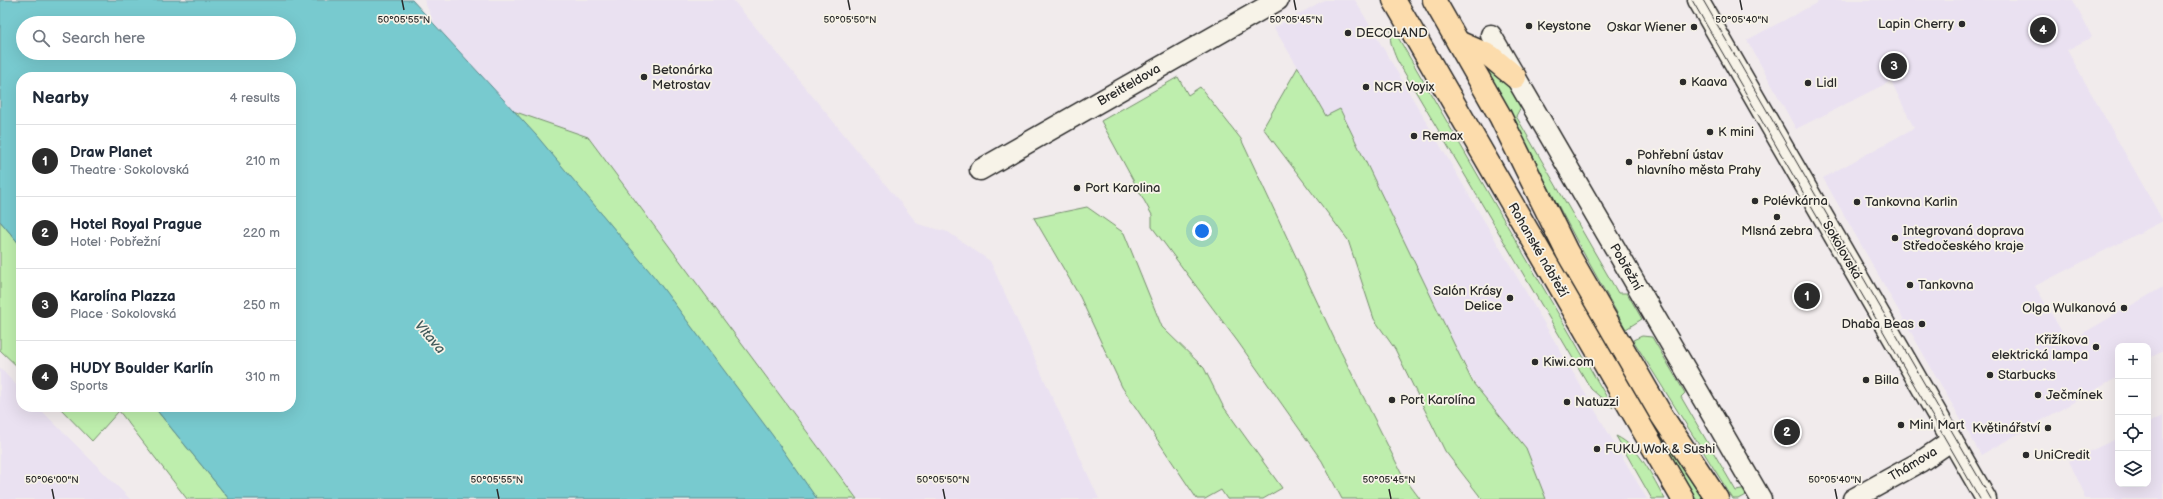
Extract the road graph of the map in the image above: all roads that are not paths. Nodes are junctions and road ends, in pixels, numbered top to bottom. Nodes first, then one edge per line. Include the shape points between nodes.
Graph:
1 (1278, 0) edge
2 (1394, 0) edge
3 (1434, 0) edge
4 (1698, 0) edge
5 (1491, 35) dead end
6 (1458, 42) junction
7 (1515, 77) junction
8 (980, 170) dead end
9 (1952, 440) junction
10 (1683, 499) edge
11 (1717, 499) edge
12 (1761, 499) edge
13 (1853, 499) edge
14 (1986, 499) edge

1 - 8 street, Breitfeldova
2 - 10 main road, Rohanské nábřeží
3 - 6 main road, Rohanské nábřeží
4 - 9 street, Sokolovská
5 - 7 street, Pobřežní
6 - 7 main road via 1490,56
6 - 11 main road, Rohanské nábřeží via 1500,116 1567,252 1662,416
7 - 12 street, Pobřežní
9 - 13 street, Thámova via 1920,462
9 - 14 street, Sokolovská

